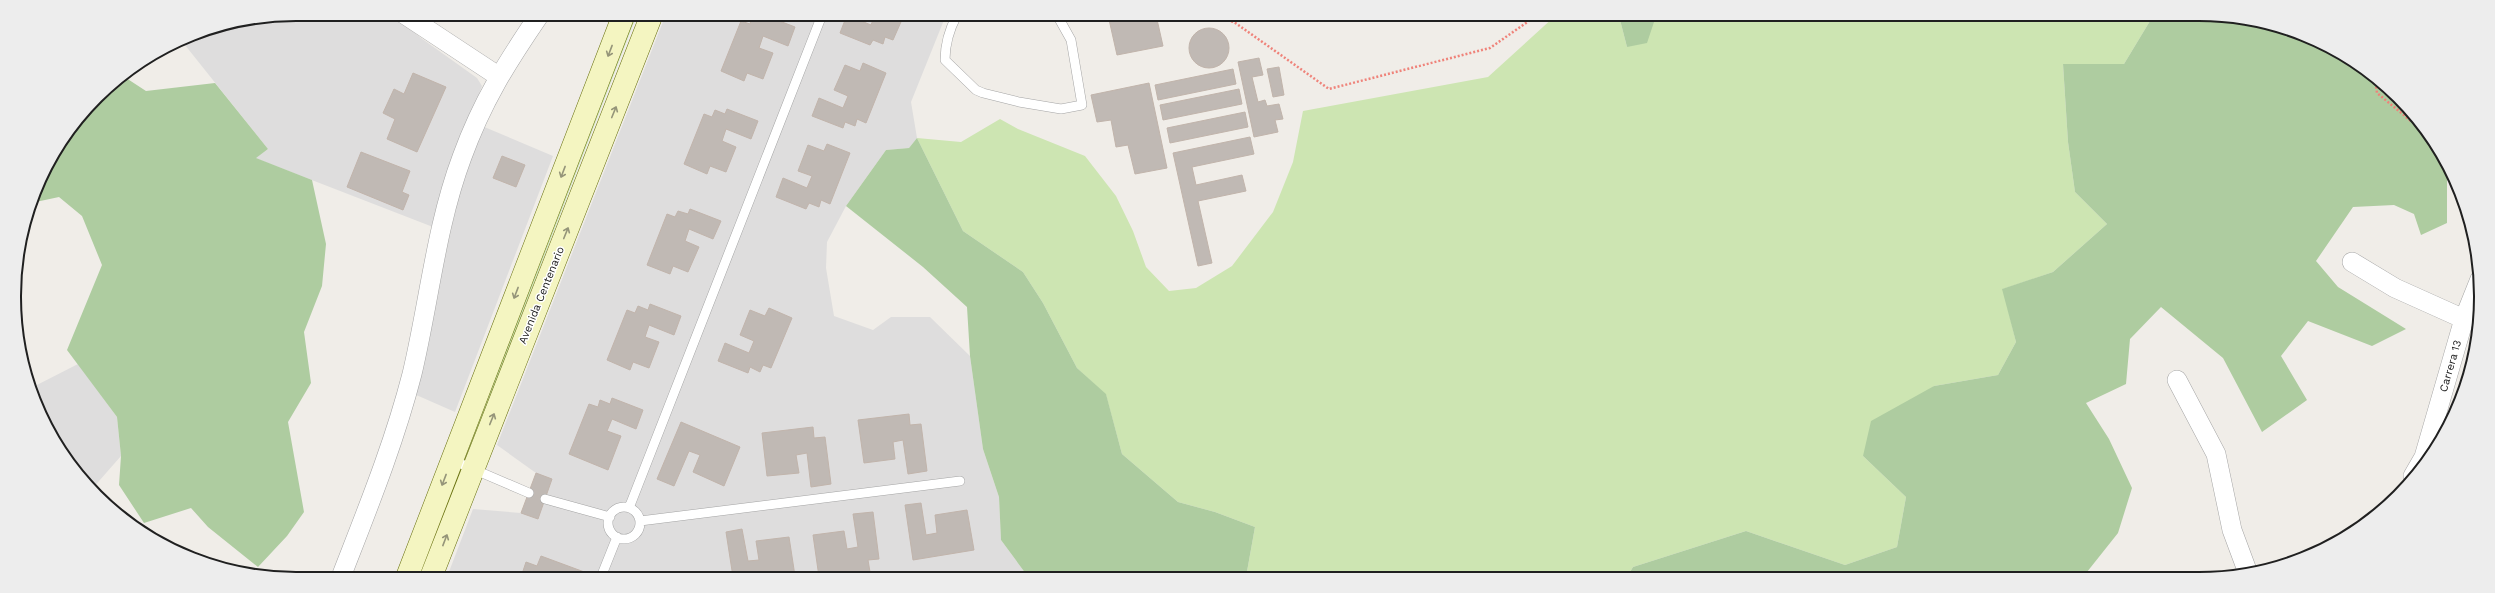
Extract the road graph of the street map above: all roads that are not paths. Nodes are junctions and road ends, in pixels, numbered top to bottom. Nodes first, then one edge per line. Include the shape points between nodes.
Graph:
1 (415, 21) edge
2 (535, 21) edge
3 (621, 21) edge
4 (649, 21) edge
5 (820, 21) edge
6 (954, 21) edge
7 (1060, 21) edge
8 (498, 76) junction
9 (2352, 262) dead end
10 (2474, 294) edge
11 (2464, 319) junction
12 (2178, 380) dead end
13 (2425, 454) edge
14 (452, 460) junction
15 (473, 468) junction
16 (960, 481) dead end
17 (529, 493) dead end
18 (545, 499) dead end
19 (629, 508) junction
20 (610, 517) junction
21 (640, 521) junction
22 (617, 537) junction
23 (2246, 568) edge
24 (343, 572) edge
25 (409, 572) edge
26 (433, 572) edge
27 (603, 572) edge

1 - 8 street
2 - 8 street
3 -> 14 main road
15 -> 4 main road, Avenida Centenario
5 - 19 lane
6 - 7 lane via 945,47 945,60 976,90 1019,102 1061,109 1082,105 1071,40
8 - 24 street via 462,158 450,196 412,375 385,464
9 - 11 street via 2395,288
10 - 11 street, Carrera 13
11 - 13 street, Carrera 13
12 - 23 street via 2216,454 2232,530
14 - 15 lane
14 -> 25 main road
15 - 17 lane
26 -> 15 main road, Avenida Centenario
16 - 21 lane
18 - 20 lane
19 - 20 lane via 616,509
19 - 21 lane via 636,513
20 - 22 lane via 608,526
21 - 22 lane via 639,530 634,536 624,539
22 - 27 lane

